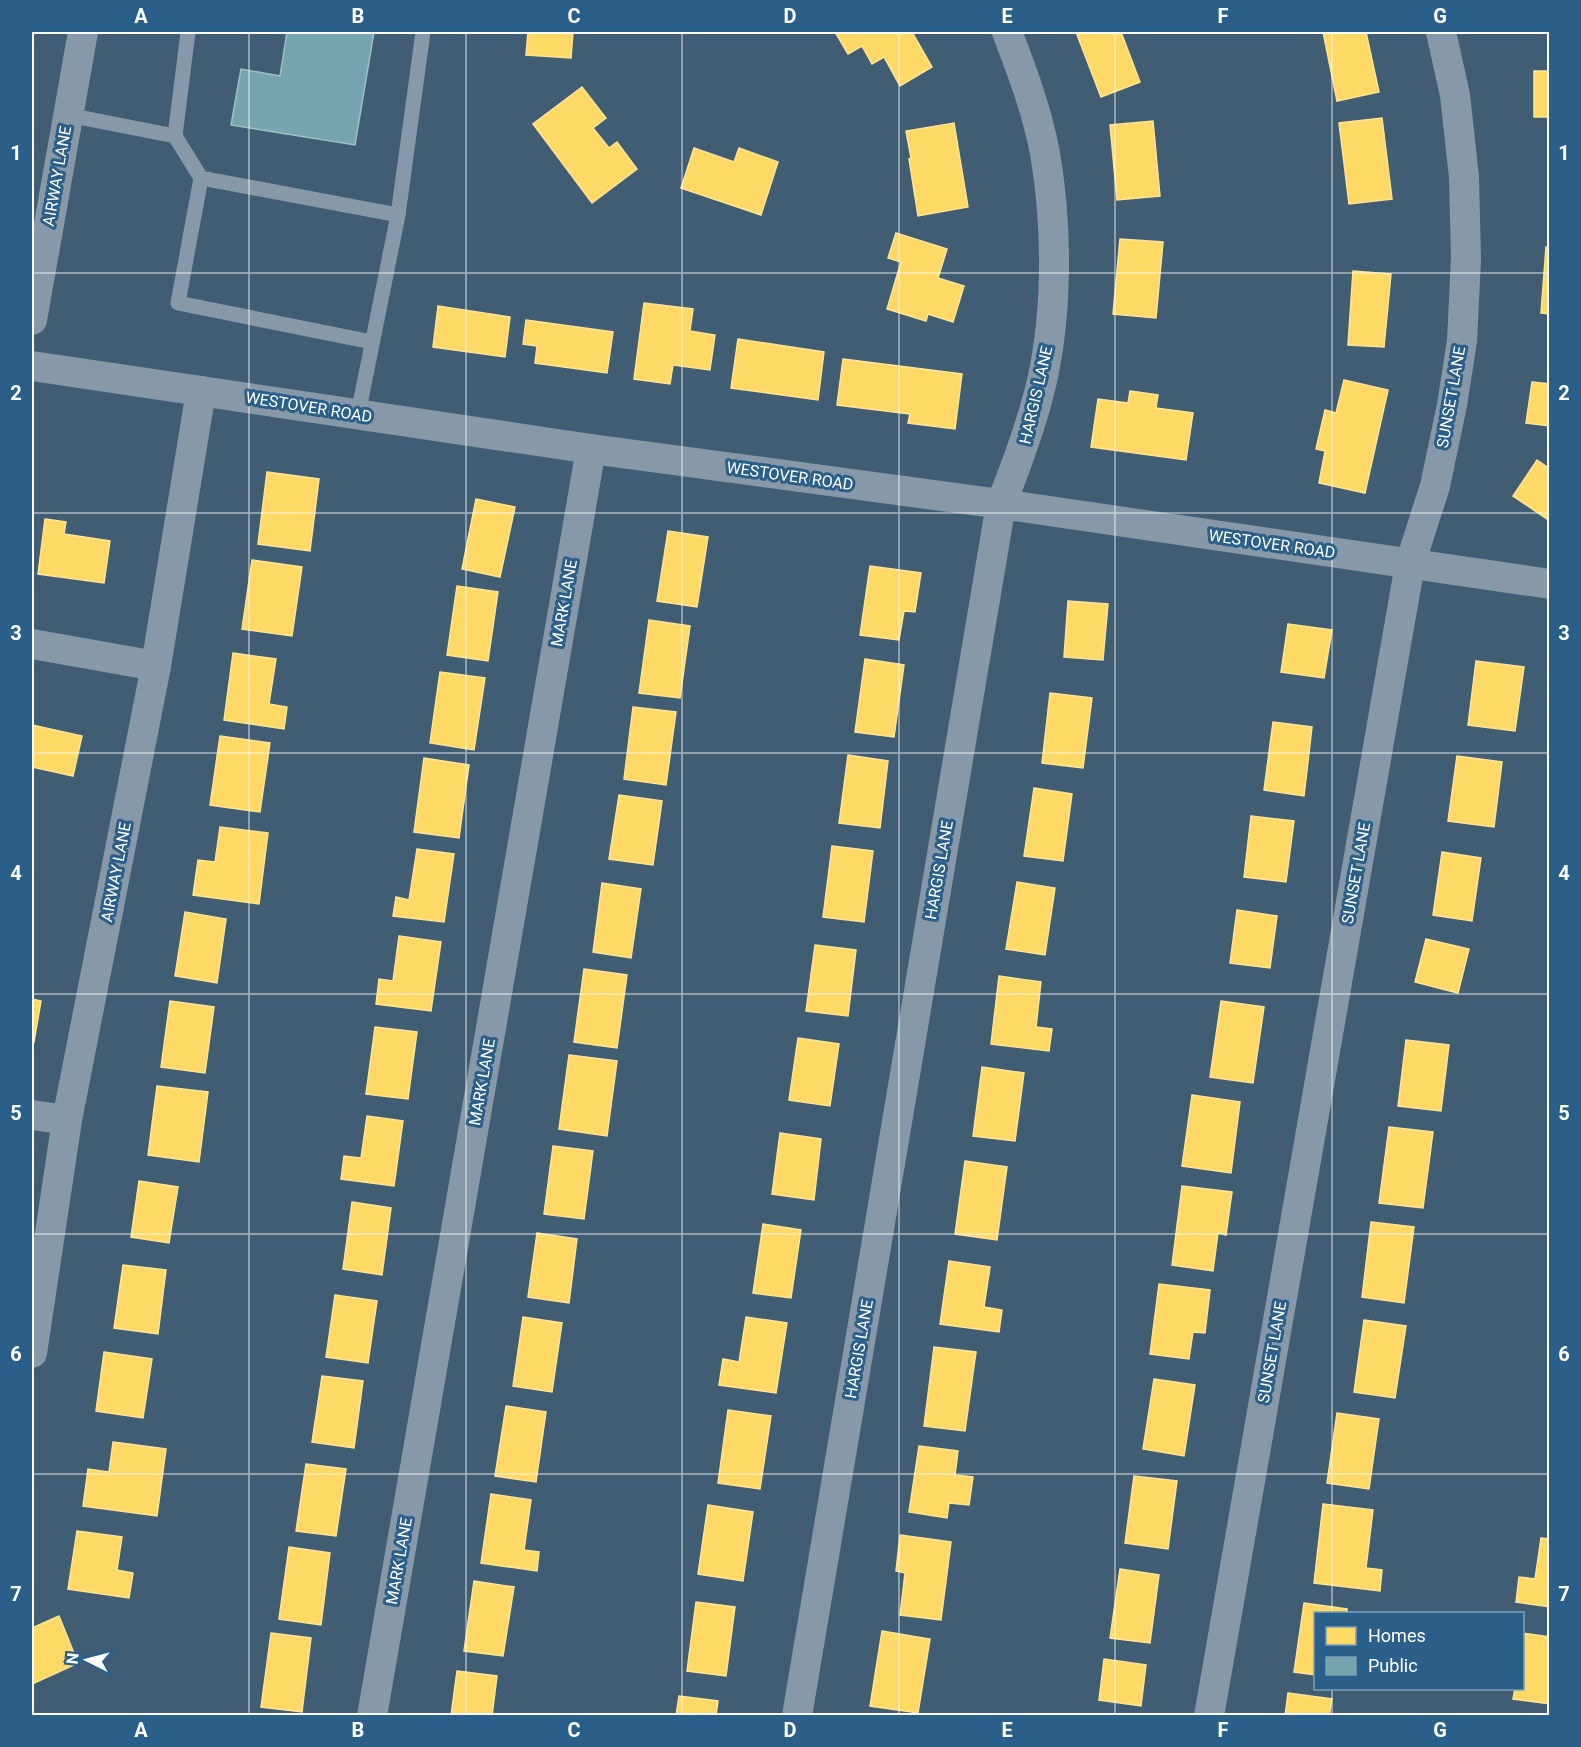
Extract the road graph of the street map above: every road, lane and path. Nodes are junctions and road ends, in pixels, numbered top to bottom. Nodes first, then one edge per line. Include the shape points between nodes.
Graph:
1 (83, 32) edge
2 (188, 32) edge
3 (423, 32) edge
4 (1007, 32) edge
5 (1441, 32) edge
6 (68, 115) junction
7 (175, 136) junction
8 (201, 178) junction
9 (398, 215) junction
10 (32, 320) edge
11 (372, 342) junction
12 (32, 366) edge
13 (201, 391) junction
14 (358, 414) junction
15 (591, 449) junction
16 (1001, 504) junction
17 (1410, 564) junction
18 (1550, 584) edge
19 (32, 644) edge
20 (156, 666) junction
21 (32, 1115) edge
22 (67, 1120) junction
23 (32, 1353) edge
24 (372, 1716) edge
25 (797, 1716) edge
26 (1209, 1716) edge

1 - 6 street, AIRWAY LANE
2 - 7 lane
3 - 9 lane
4 - 16 street, HARGIS LANE via 1030,93 1045,152 1054,274 1050,334 1039,394 1022,453
5 - 17 street, SUNSET LANE via 1455,95 1464,177 1462,341 1435,486
6 - 7 lane
6 - 10 street, AIRWAY LANE
7 - 8 lane
8 - 9 lane
8 - 11 lane via 178,303
9 - 11 lane
11 - 14 lane
12 - 13 street, WESTOVER ROAD
13 - 14 street, WESTOVER ROAD
13 - 20 street, AIRWAY LANE
14 - 15 street, WESTOVER ROAD
15 - 16 street, WESTOVER ROAD
15 - 24 street, MARK LANE
16 - 17 street, WESTOVER ROAD
16 - 25 street, HARGIS LANE
17 - 18 street, WESTOVER ROAD
17 - 26 street, SUNSET LANE
19 - 20 street
20 - 22 street, AIRWAY LANE
21 - 22 street
22 - 23 street, AIRWAY LANE

